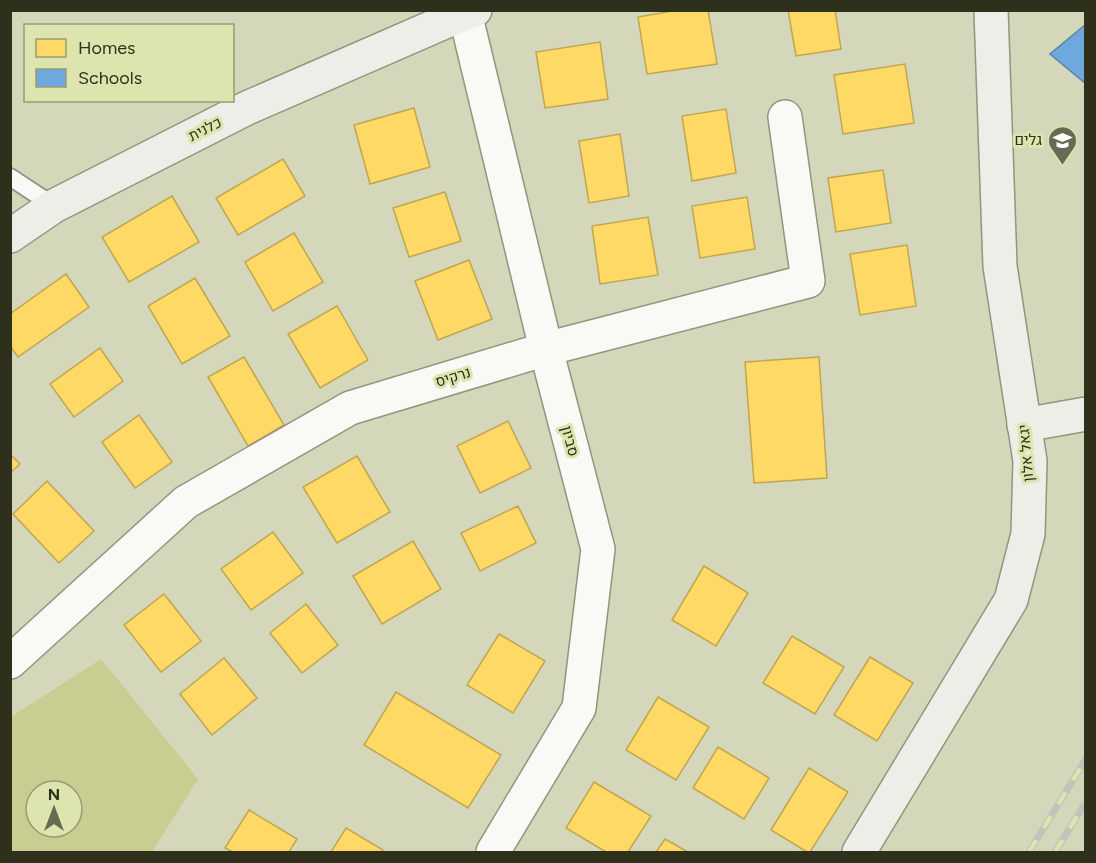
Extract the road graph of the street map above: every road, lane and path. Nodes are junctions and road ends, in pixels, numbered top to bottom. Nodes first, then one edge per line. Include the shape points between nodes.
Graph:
1 (991, 10) edge
2 (470, 12) edge
3 (784, 117) dead end
4 (10, 177) edge
5 (54, 206) junction
6 (10, 236) edge
7 (546, 349) junction
8 (1086, 414) edge
9 (1024, 425) junction
10 (10, 662) edge
11 (493, 852) edge
12 (858, 852) edge

1 - 9 street, יגאל אלון via 1000,266
2 - 5 street, כלנית via 247,108
2 - 7 street, סביון
3 - 7 street, נרקיס via 808,281
4 - 5 lane
5 - 6 street, כלנית
7 - 10 street, נרקיס via 350,408 186,502
7 - 11 street, סביון via 598,549 579,708
8 - 9 street
9 - 12 street, יגאל אלון via 1030,461 1028,534 1011,600

